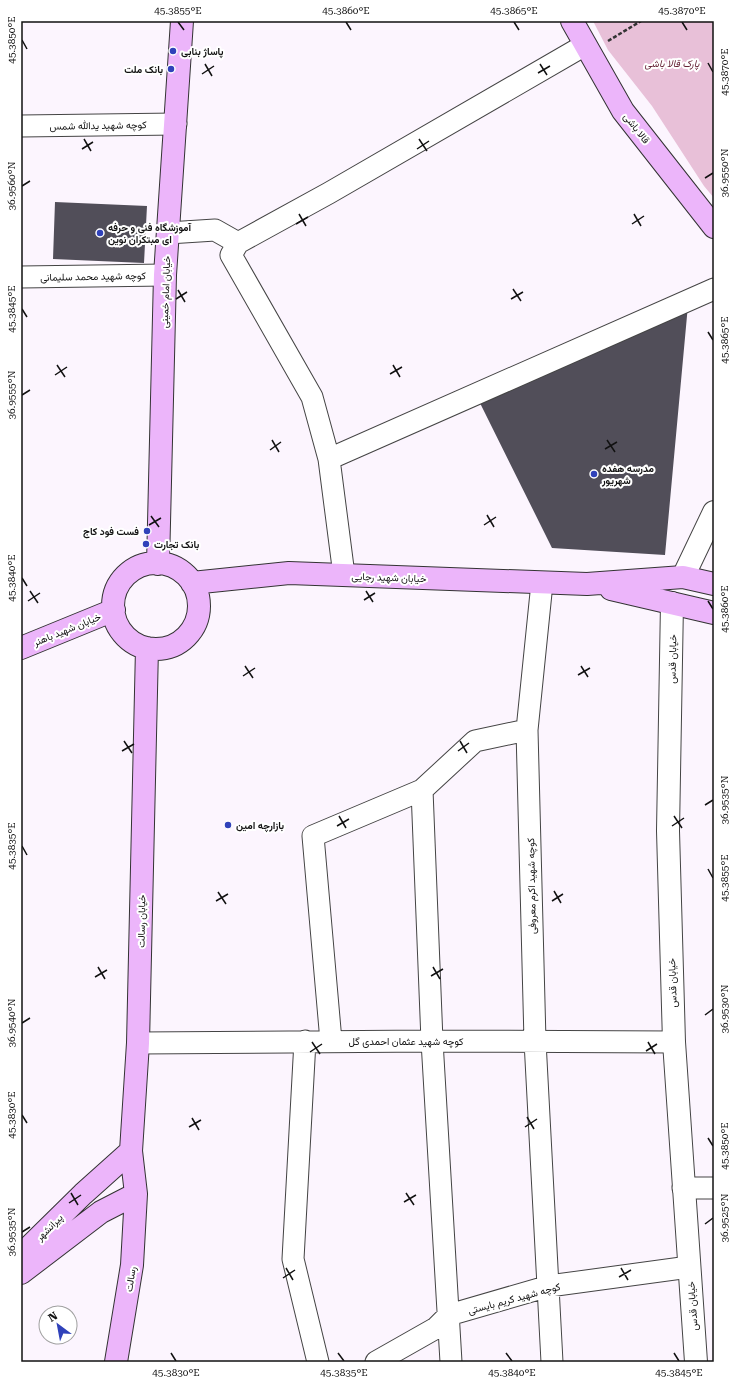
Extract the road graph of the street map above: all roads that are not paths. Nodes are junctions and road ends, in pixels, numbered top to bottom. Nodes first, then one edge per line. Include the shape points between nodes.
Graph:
1 (182, 21) edge
2 (572, 21) edge
3 (587, 48) junction
4 (176, 124) junction
5 (21, 126) edge
6 (714, 227) edge
7 (168, 233) junction
8 (238, 243) junction
9 (165, 275) junction
10 (21, 277) edge
11 (714, 289) edge
12 (329, 458) junction
13 (714, 512) edge
14 (158, 564) junction
15 (344, 575) junction
16 (683, 577) junction
17 (192, 583) junction
18 (542, 583) junction
19 (586, 584) junction
20 (714, 584) edge
21 (672, 603) junction
22 (114, 610) junction
23 (714, 613) edge
24 (21, 648) edge
25 (147, 648) junction
26 (527, 730) junction
27 (422, 790) junction
28 (305, 1041) junction
29 (331, 1041) junction
30 (432, 1041) junction
31 (535, 1041) junction
32 (674, 1042) junction
33 (138, 1043) junction
34 (131, 1151) junction
35 (683, 1188) junction
36 (714, 1188) edge
37 (136, 1194) junction
38 (21, 1255) edge
39 (689, 1267) junction
40 (21, 1273) edge
41 (548, 1286) junction
42 (449, 1315) junction
43 (116, 1362) edge
44 (318, 1362) edge
45 (376, 1362) edge
46 (451, 1362) edge
47 (552, 1362) edge
48 (696, 1362) edge

1 - 4 main road, خیابان امام خمینی
2 - 3 main road, قالا باشی
3 - 6 main road, قالا باشی via 623,111
3 - 8 street
4 - 5 street, کوچه شهید یدالله شمس
4 - 7 main road, خیابان امام خمینی
7 - 8 street via 215,230
7 - 9 main road, خیابان امام خمینی
8 - 12 street via 231,255 312,397
9 - 10 street, کوچه شهید محمد سلیمانی
9 - 14 main road, خیابان امام خمینی
11 - 12 street
12 - 15 street
13 - 16 street
14 - 17 main road via 171,566 183,572
14 - 22 main road via 132,571 122,581 115,595
15 - 17 main road, خیابان شهید رجایی via 289,573
15 - 18 main road, خیابان شهید رجایی
16 - 19 main road, خیابان شهید رجایی
16 - 20 main road, خیابان شهید رجایی
17 - 25 main road via 198,596 199,609 190,634 169,648
18 - 19 main road, خیابان شهید رجایی
18 - 26 street, کوچه شهید اکرم معروفی
19 - 21 main road, خیابان شهید رجایی
21 - 23 main road, خیابان شهید رجایی
21 - 32 street, خیابان قدس via 668,831
22 - 24 main road, خیابان شهید باهنر
22 - 25 main road via 122,632 131,641
25 - 33 main road, خیابان رسالت
26 - 27 street via 475,741
26 - 31 street, کوچه شهید اکرم معروفی
27 - 29 street via 313,836
27 - 30 street
28 - 29 street, کوچه شهید عثمان احمدی گل
28 - 33 street, کوچه شهید عثمان احمدی گل
28 - 44 street via 293,1259
29 - 30 street, کوچه شهید عثمان احمدی گل
30 - 31 street, کوچه شهید عثمان احمدی گل
30 - 42 street
31 - 32 street, کوچه شهید عثمان احمدی گل
31 - 41 street, کوچه شهید اکرم معروفی
32 - 35 street, خیابان قدس
33 - 34 main road, خیابان رسالت
34 - 37 main road, خیابان رسالت
34 - 38 main road, پیرانشهر
35 - 36 street
35 - 39 street, خیابان قدس
37 - 40 main road, پیرانشهر via 101,1212
37 - 43 main road, رسالت via 132,1265
39 - 41 street, کوچه شهید کریم بایستی
39 - 48 street, خیابان قدس
41 - 42 street, کوچه شهید کریم بایستی
41 - 47 street, کوچه شهید اکرم معروفی
42 - 45 street, کوچه شهید کریم بایستی via 436,1328
42 - 46 street

